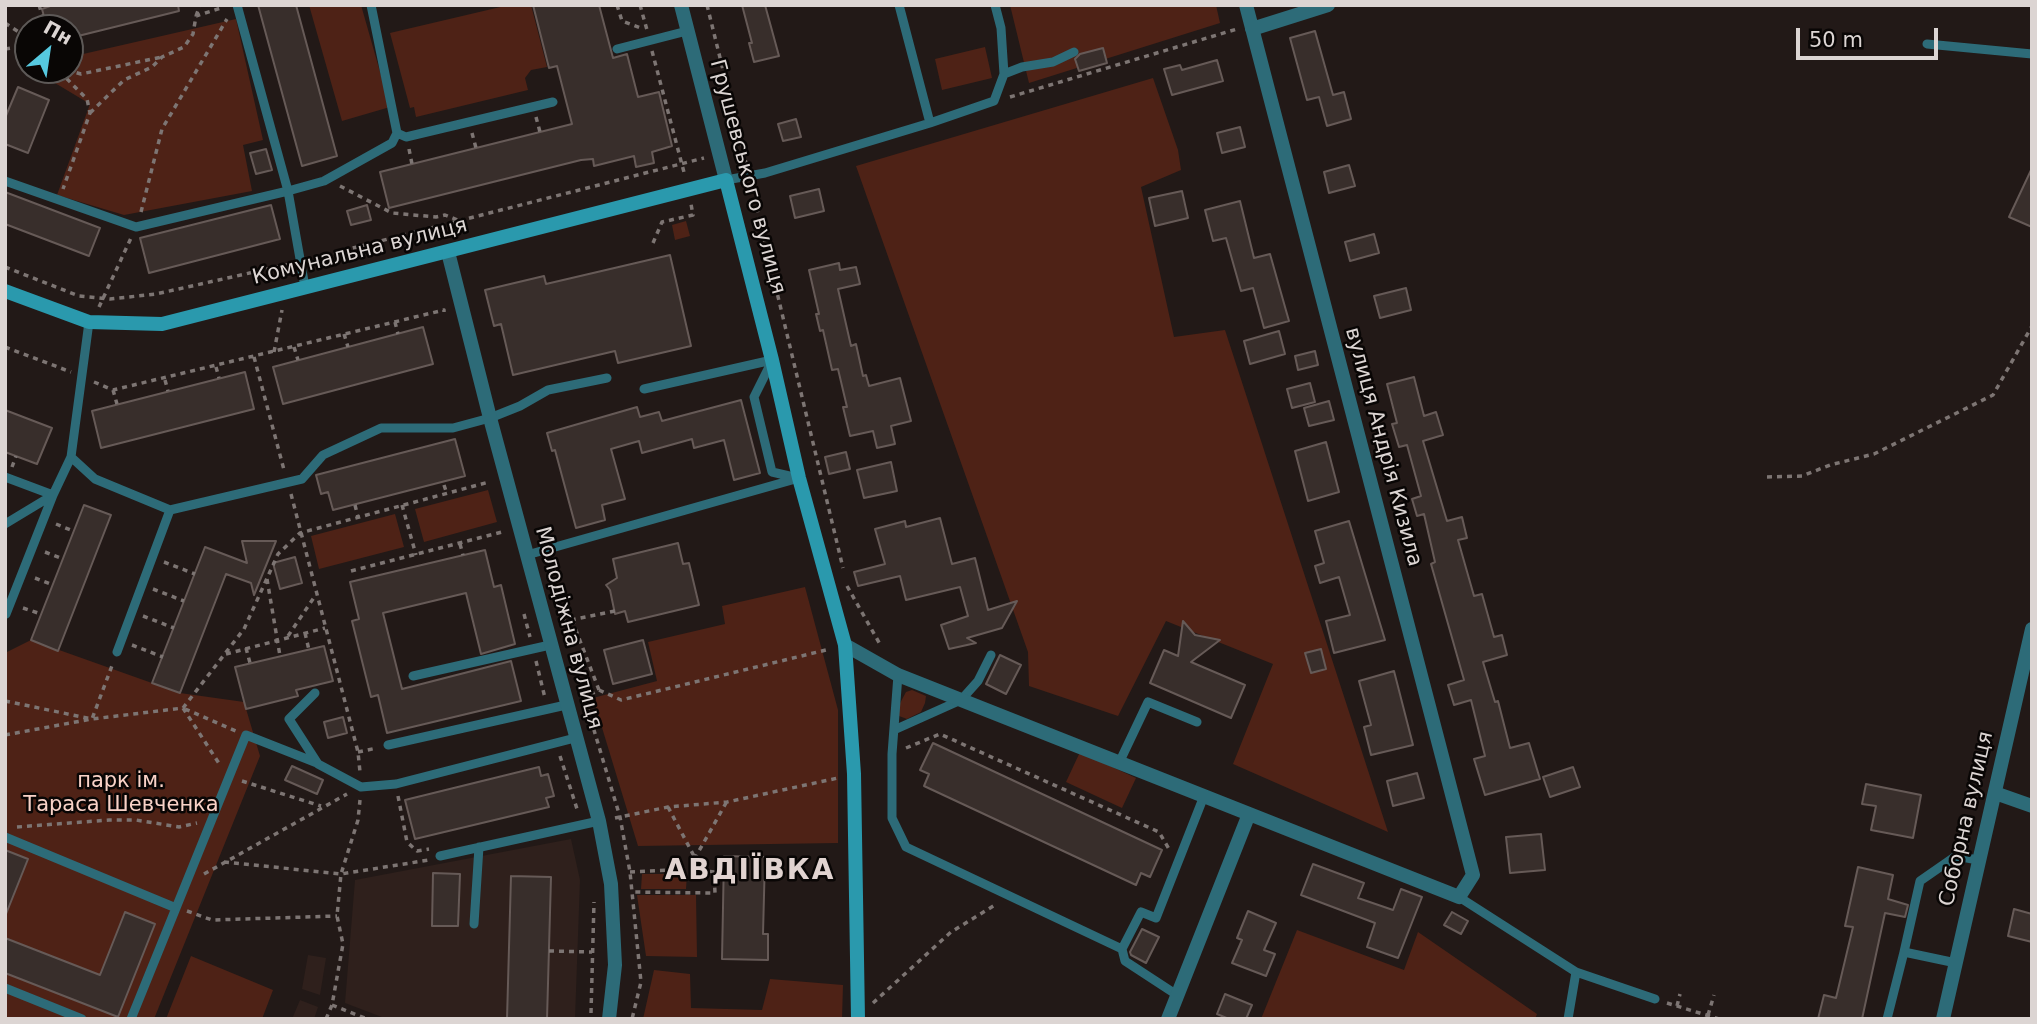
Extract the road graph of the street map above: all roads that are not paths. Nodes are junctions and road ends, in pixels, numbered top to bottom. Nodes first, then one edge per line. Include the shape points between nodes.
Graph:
1 (237, 5) edge
2 (371, 5) edge
3 (681, 5) edge
4 (899, 5) edge
5 (995, 5) edge
6 (1246, 5) edge
7 (1328, 5) edge
8 (1252, 29) junction
9 (687, 31) junction
10 (1927, 44) dead end
11 (617, 50) dead end
12 (1074, 52) dead end
13 (2032, 54) edge
14 (1004, 74) junction
15 (553, 102) dead end
16 (930, 123) junction
17 (397, 133) junction
18 (726, 180) junction
19 (5, 181) edge
20 (288, 191) junction
21 (448, 252) junction
22 (305, 287) junction
23 (5, 291) edge
24 (89, 323) junction
25 (772, 360) junction
26 (607, 378) dead end
27 (643, 390) dead end
28 (489, 418) junction
29 (71, 457) junction
30 (5, 477) edge
31 (800, 478) junction
32 (53, 495) junction
33 (170, 510) junction
34 (5, 524) edge
35 (527, 555) junction
36 (6, 614) edge
37 (2032, 629) edge
38 (551, 645) junction
39 (845, 645) junction
40 (117, 652) road end
41 (990, 655) dead end
42 (898, 675) junction
43 (413, 676) dead end
44 (315, 693) dead end
45 (961, 700) junction
46 (566, 705) junction
47 (1197, 723) dead end
48 (894, 730) junction
49 (575, 738) junction
50 (388, 745) dead end
51 (1119, 763) junction
52 (318, 764) junction
53 (1995, 793) junction
54 (1204, 796) junction
55 (2032, 806) edge
56 (1249, 814) junction
57 (599, 821) junction
58 (5, 837) edge
59 (479, 847) junction
60 (440, 856) road end
61 (1978, 860) junction
62 (1459, 897) junction
63 (176, 908) junction
64 (474, 924) dead end
65 (1122, 949) junction
66 (1904, 952) junction
67 (1956, 963) junction
68 (1576, 972) junction
69 (5, 988) edge
70 (1177, 995) junction
71 (1655, 999) road end
72 (858, 1017) edge
73 (82, 1019) edge
74 (131, 1019) edge
75 (609, 1019) edge
76 (1168, 1019) edge
77 (1568, 1019) edge
78 (1887, 1019) edge
79 (1943, 1019) edge

1 - 20 lane
2 - 17 lane
3 - 9 street, Грушевського вулиця
4 - 16 lane
5 - 14 lane
6 - 8 street, вулиця Андрія Кизила
7 - 8 street
8 - 62 street, вулиця Андрія Кизила via 1473,875
9 - 11 lane
9 - 18 street, Грушевського вулиця
10 - 13 lane
12 - 14 lane
14 - 16 lane via 994,101
15 - 17 lane via 405,136
16 - 18 lane via 765,173
17 - 20 lane via 391,143 324,181
18 - 21 main road, Комунальна вулиця
18 - 25 main road, Грушевського вулиця
19 - 20 lane via 135,227
20 - 22 lane
21 - 22 main road, Комунальна вулиця
21 - 28 street, Молодіжна вулиця
22 - 24 main road, Комунальна вулиця via 162,324
23 - 24 main road, Комунальна вулиця
24 - 29 lane
25 - 27 lane
25 - 31 main road, Грушевського вулиця
25 - 31 lane via 754,397 772,472
26 - 28 lane via 548,390
28 - 33 lane via 453,428 381,428 323,455 302,479
28 - 35 street, Молодіжна вулиця
29 - 32 lane
29 - 33 lane via 95,479
30 - 32 lane
31 - 35 lane
31 - 39 main road, Грушевського вулиця
32 - 34 lane
32 - 36 lane
33 - 40 lane
35 - 38 street, Молодіжна вулиця
37 - 53 street, Соборна вулиця
38 - 43 lane
38 - 46 street, Молодіжна вулиця
39 - 42 street
39 - 72 main road, Грушевського вулиця via 854,774
41 - 45 lane via 978,681
42 - 45 street
42 - 48 lane
44 - 52 lane via 289,719
45 - 48 lane
45 - 51 street
46 - 49 street, Молодіжна вулиця
46 - 50 lane
47 - 51 lane via 1148,702
48 - 65 lane via 892,818 906,848
49 - 52 lane via 396,784 361,787
49 - 57 street, Молодіжна вулиця
51 - 54 street
52 - 63 lane via 246,735
53 - 55 street
53 - 61 street, Соборна вулиця
54 - 56 street
54 - 65 lane via 1156,918 1141,912
56 - 62 street
56 - 70 street
57 - 59 lane
57 - 75 street, Молодіжна вулиця via 611,884 615,965
58 - 63 lane
59 - 60 lane
59 - 64 lane
61 - 66 lane via 1956,856 1920,881
61 - 67 street, Соборна вулиця
62 - 68 lane
63 - 74 lane
65 - 70 lane via 1125,961
66 - 67 lane
66 - 78 lane
67 - 79 street, Соборна вулиця
68 - 71 lane
68 - 77 lane
69 - 73 lane
70 - 76 street

